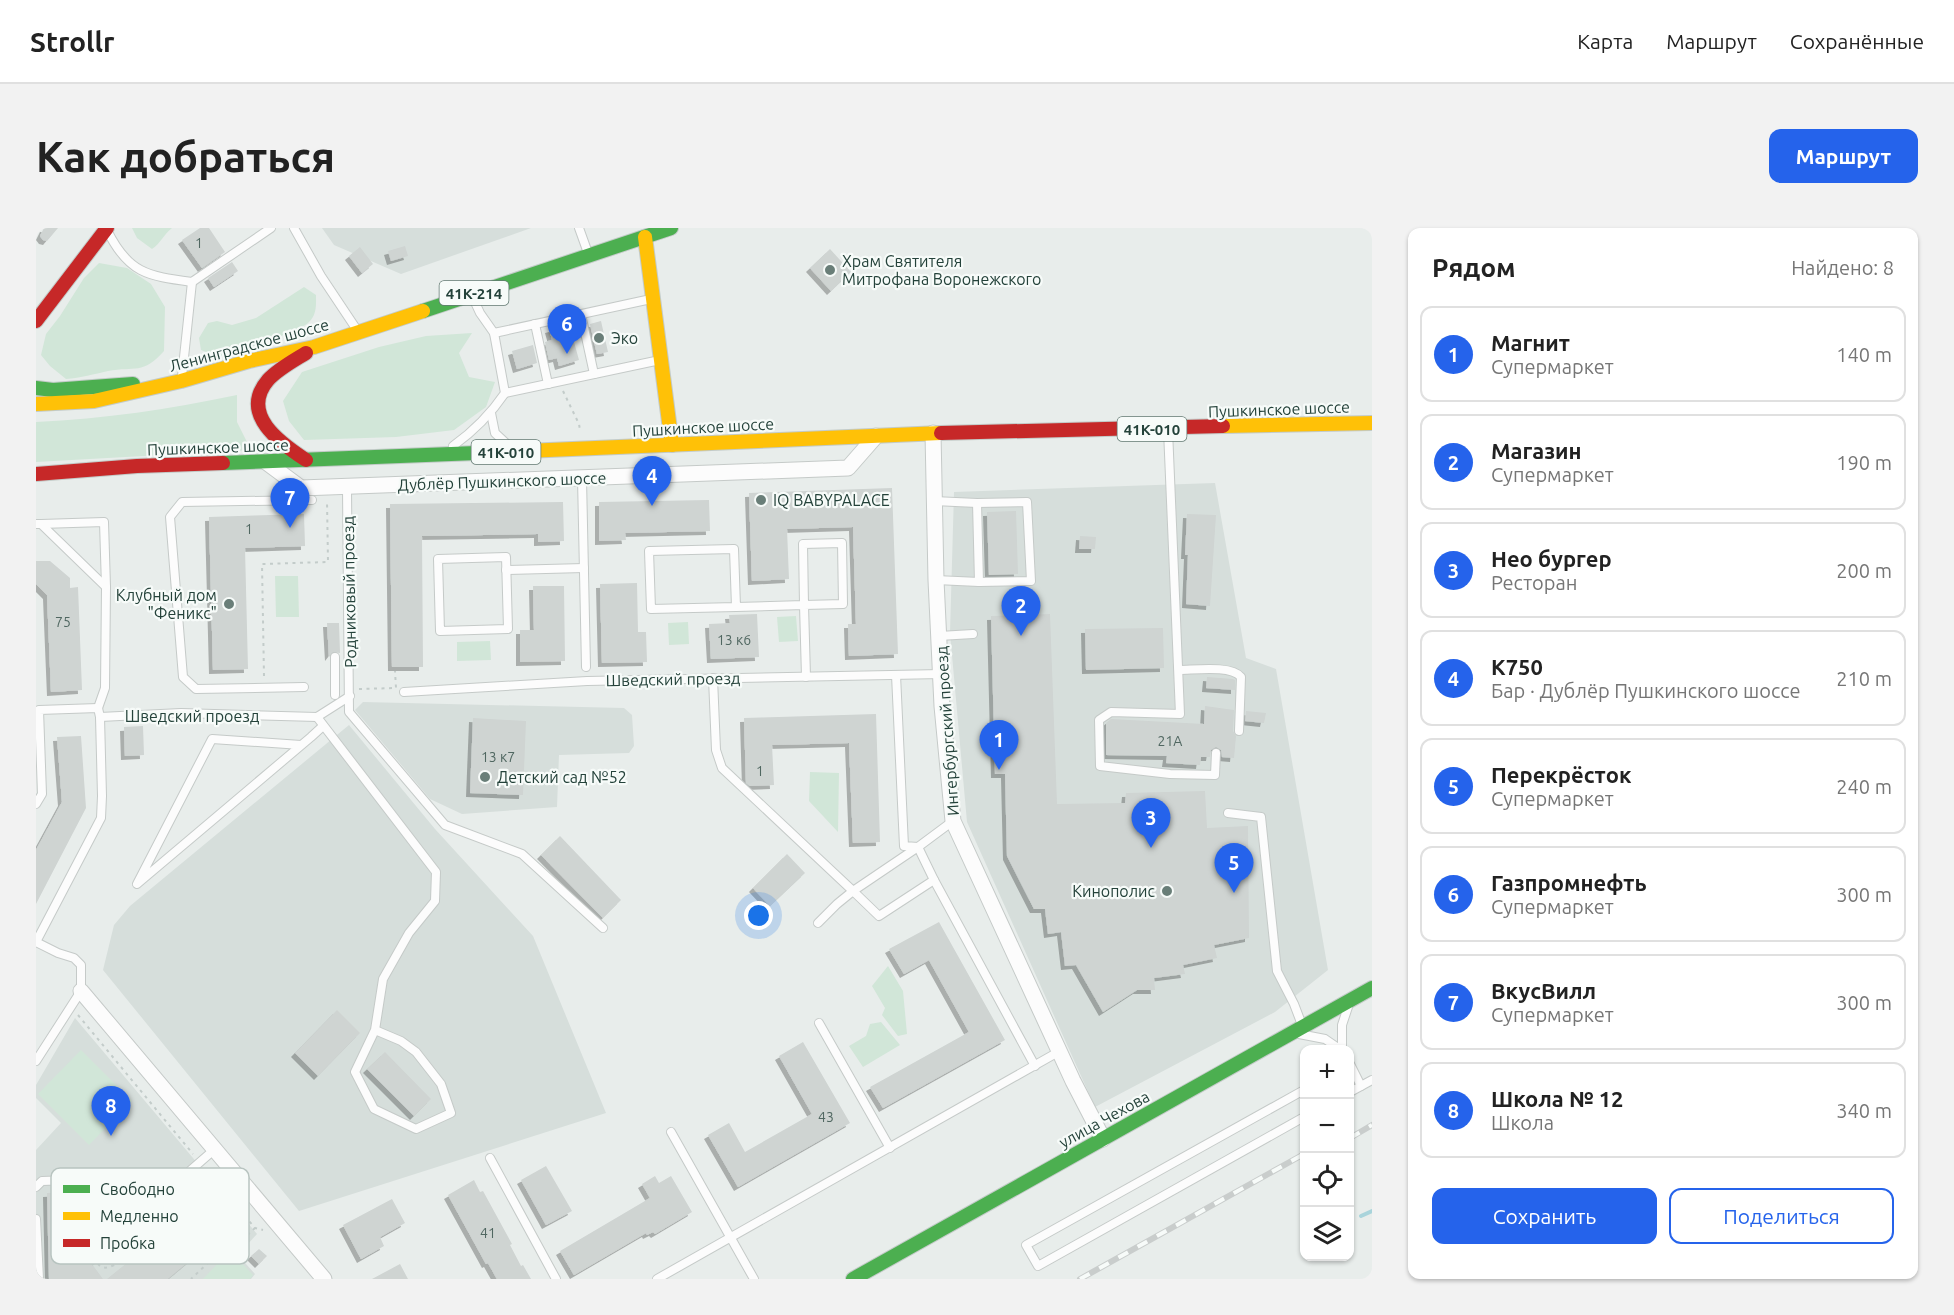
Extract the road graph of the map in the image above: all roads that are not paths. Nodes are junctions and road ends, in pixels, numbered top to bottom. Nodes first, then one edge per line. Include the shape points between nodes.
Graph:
1 (107, 228) edge
2 (272, 228) edge
3 (294, 228) edge
4 (579, 228) edge
5 (671, 228) edge
6 (645, 237) junction
7 (589, 255) junction
8 (192, 282) junction
9 (471, 294) junction
10 (653, 298) junction
11 (581, 314) junction
12 (36, 321) edge
13 (535, 324) junction
14 (358, 331) junction
15 (494, 333) junction
16 (314, 347) junction
17 (661, 360) junction
18 (594, 374) junction
19 (181, 381) junction
20 (548, 384) junction
21 (36, 388) edge
22 (505, 393) junction
23 (36, 404) edge
24 (491, 413) junction
25 (1372, 423) edge
26 (1168, 429) junction
27 (933, 433) junction
28 (876, 436) junction
29 (672, 445) junction
30 (514, 452) junction
31 (441, 455) junction
32 (306, 460) junction
33 (266, 462) junction
34 (36, 474) edge
35 (582, 478) junction
36 (347, 488) junction
37 (312, 500) dead end
38 (934, 501) junction
39 (977, 503) junction
40 (38, 524) edge
41 (584, 568) junction
42 (506, 570) junction
43 (936, 579) junction
44 (979, 582) junction
45 (106, 587) junction
46 (804, 605) junction
47 (736, 607) junction
48 (973, 634) dead end
49 (939, 636) junction
50 (335, 657) dead end
51 (586, 667) dead end
52 (1179, 670) junction
53 (942, 674) junction
54 (896, 675) junction
55 (806, 677) junction
56 (712, 678) junction
57 (304, 687) dead end
58 (404, 692) dead end
59 (350, 693) junction
60 (335, 695) dead end
61 (36, 701) edge
62 (98, 708) junction
63 (39, 710) junction
64 (100, 717) junction
65 (317, 717) junction
66 (323, 726) junction
67 (1239, 731) dead end
68 (38, 737) edge
69 (301, 746) junction
70 (1215, 753) dead end
71 (36, 804) edge
72 (1228, 813) dead end
73 (952, 821) junction
74 (918, 847) junction
75 (934, 880) junction
76 (853, 891) junction
77 (818, 923) dead end
78 (603, 928) dead end
79 (36, 942) edge
80 (1372, 988) edge
81 (81, 991) junction
82 (1351, 1000) junction
83 (819, 1023) dead end
84 (375, 1030) junction
85 (1297, 1030) junction
86 (1334, 1045) edge
87 (1342, 1045) edge
88 (1060, 1051) junction
89 (36, 1061) edge
90 (1035, 1065) junction
91 (1354, 1073) edge
92 (1372, 1080) edge
93 (1360, 1086) junction
94 (1354, 1090) edge
95 (1300, 1093) edge
96 (1300, 1120) edge
97 (671, 1132) dead end
98 (1103, 1139) junction
99 (890, 1148) junction
100 (215, 1149) junction
101 (490, 1158) dead end
102 (193, 1168) edge
103 (231, 1168) edge
104 (51, 1181) edge
105 (36, 1187) edge
106 (249, 1190) edge
107 (36, 1219) edge
108 (731, 1236) junction
109 (39, 1279) edge
110 (324, 1279) edge
111 (556, 1279) edge
112 (657, 1279) edge
113 (754, 1279) edge
114 (853, 1279) edge

1 - 8 lane via 117,250 134,265 156,277
1 - 12 main road
2 - 8 lane
3 - 14 lane
4 - 7 lane
5 - 6 main road, Ленинградское шоссе / 41К-214
6 - 7 main road, Ленинградское шоссе / 41К-214
6 - 10 main road
7 - 9 main road, Ленинградское шоссе / 41К-214
8 - 19 lane
9 - 14 main road, Ленинградское шоссе / 41К-214
9 - 15 lane
10 - 11 lane
10 - 17 main road
11 - 13 lane
11 - 18 lane
13 - 15 lane
13 - 20 lane
14 - 16 main road, Ленинградское шоссе / 41К-214
15 - 22 lane
16 - 19 main road, Ленинградское шоссе / 41К-214
16 - 32 main road via 280,369 264,385 258,401 260,419 278,442
17 - 18 lane
17 - 29 main road
18 - 20 lane
19 - 21 main road
19 - 23 main road, Ленинградское шоссе / 41К-214 via 94,401
20 - 22 lane
22 - 24 lane
24 - 30 lane via 495,433
24 - 31 lane
25 - 26 main road, Пушкинское шоссе / 41К-010
26 - 27 main road, Пушкинское шоссе / 41К-010
26 - 52 lane
27 - 28 main road, Пушкинское шоссе / 41К-010
27 - 38 street, Ингербургский проезд
28 - 29 main road, Пушкинское шоссе / 41К-010
28 - 35 street, Дублёр Пушкинского шоссе via 848,468
29 - 30 main road, Пушкинское шоссе / 41К-010
30 - 31 main road, Пушкинское шоссе / 41К-010
31 - 32 main road, Пушкинское шоссе / 41К-010
32 - 33 main road, Пушкинское шоссе / 41К-010
33 - 34 main road, Пушкинское шоссе / 41К-010 via 137,465
33 - 36 street, Дублёр Пушкинского шоссе via 301,488
35 - 36 street, Дублёр Пушкинского шоссе
35 - 41 lane
36 - 59 lane, Родниковый проезд
37 - 57 lane via 182,502 170,517 183,677 196,689
38 - 39 lane
38 - 43 street, Ингербургский проезд
39 - 44 lane
39 - 44 lane via 1027,502 1031,581
40 - 45 lane
40 - 45 lane via 105,522
41 - 42 lane
41 - 51 lane
42 - 42 lane via 508,629 440,631 438,559 506,557
43 - 44 lane
43 - 49 street, Ингербургский проезд
45 - 62 lane via 105,688
46 - 46 lane via 843,604 842,543 802,544
46 - 47 lane
46 - 55 lane
47 - 47 lane via 734,549 649,551 651,609
48 - 49 lane
49 - 53 street, Ингербургский проезд
50 - 60 lane
52 - 67 lane via 1237,672 1241,678
52 - 70 lane via 1180,714 1111,712 1099,720 1100,766 1215,775
53 - 54 lane, Шведский проезд
53 - 73 street, Ингербургский проезд
54 - 55 lane, Шведский проезд
54 - 74 lane via 904,846
55 - 56 lane, Шведский проезд
56 - 58 lane, Шведский проезд
56 - 76 lane via 716,750 722,768
59 - 65 lane
59 - 78 lane, Родниковый проезд via 349,712 445,825 522,854
61 - 63 lane
62 - 63 lane
62 - 64 lane
63 - 68 lane
64 - 65 lane, Шведский проезд via 181,713
64 - 79 lane via 101,818
65 - 66 lane
66 - 69 lane
66 - 84 lane via 436,872 435,901 409,933 383,979
68 - 71 lane via 42,794
69 - 69 lane via 282,761 137,884 212,739
72 - 85 lane via 1261,818 1277,971 1294,1004
73 - 74 lane
73 - 88 street, Ингербургский проезд
74 - 75 lane
74 - 76 lane
75 - 76 lane via 879,916
75 - 90 lane
76 - 77 lane
79 - 81 lane via 74,958 81,965
80 - 82 main road, улица Чехова
81 - 89 lane
81 - 100 street
82 - 85 main road, улица Чехова
82 - 87 lane via 1342,1025
83 - 99 lane
84 - 84 lane via 355,1072 374,1109 416,1129 451,1113 441,1084 416,1052
85 - 86 lane
85 - 98 main road, улица Чехова
88 - 90 lane
88 - 98 street, Ингербургский проезд
90 - 99 lane
91 - 93 lane
92 - 93 lane
93 - 94 lane
95 - 96 lane via 1026,1245 1038,1266
97 - 108 lane
98 - 114 main road, улица Чехова
99 - 108 lane
100 - 102 lane
100 - 103 street
101 - 111 lane
104 - 105 lane via 42,1181
106 - 110 street
107 - 109 lane
108 - 112 lane
108 - 113 lane

